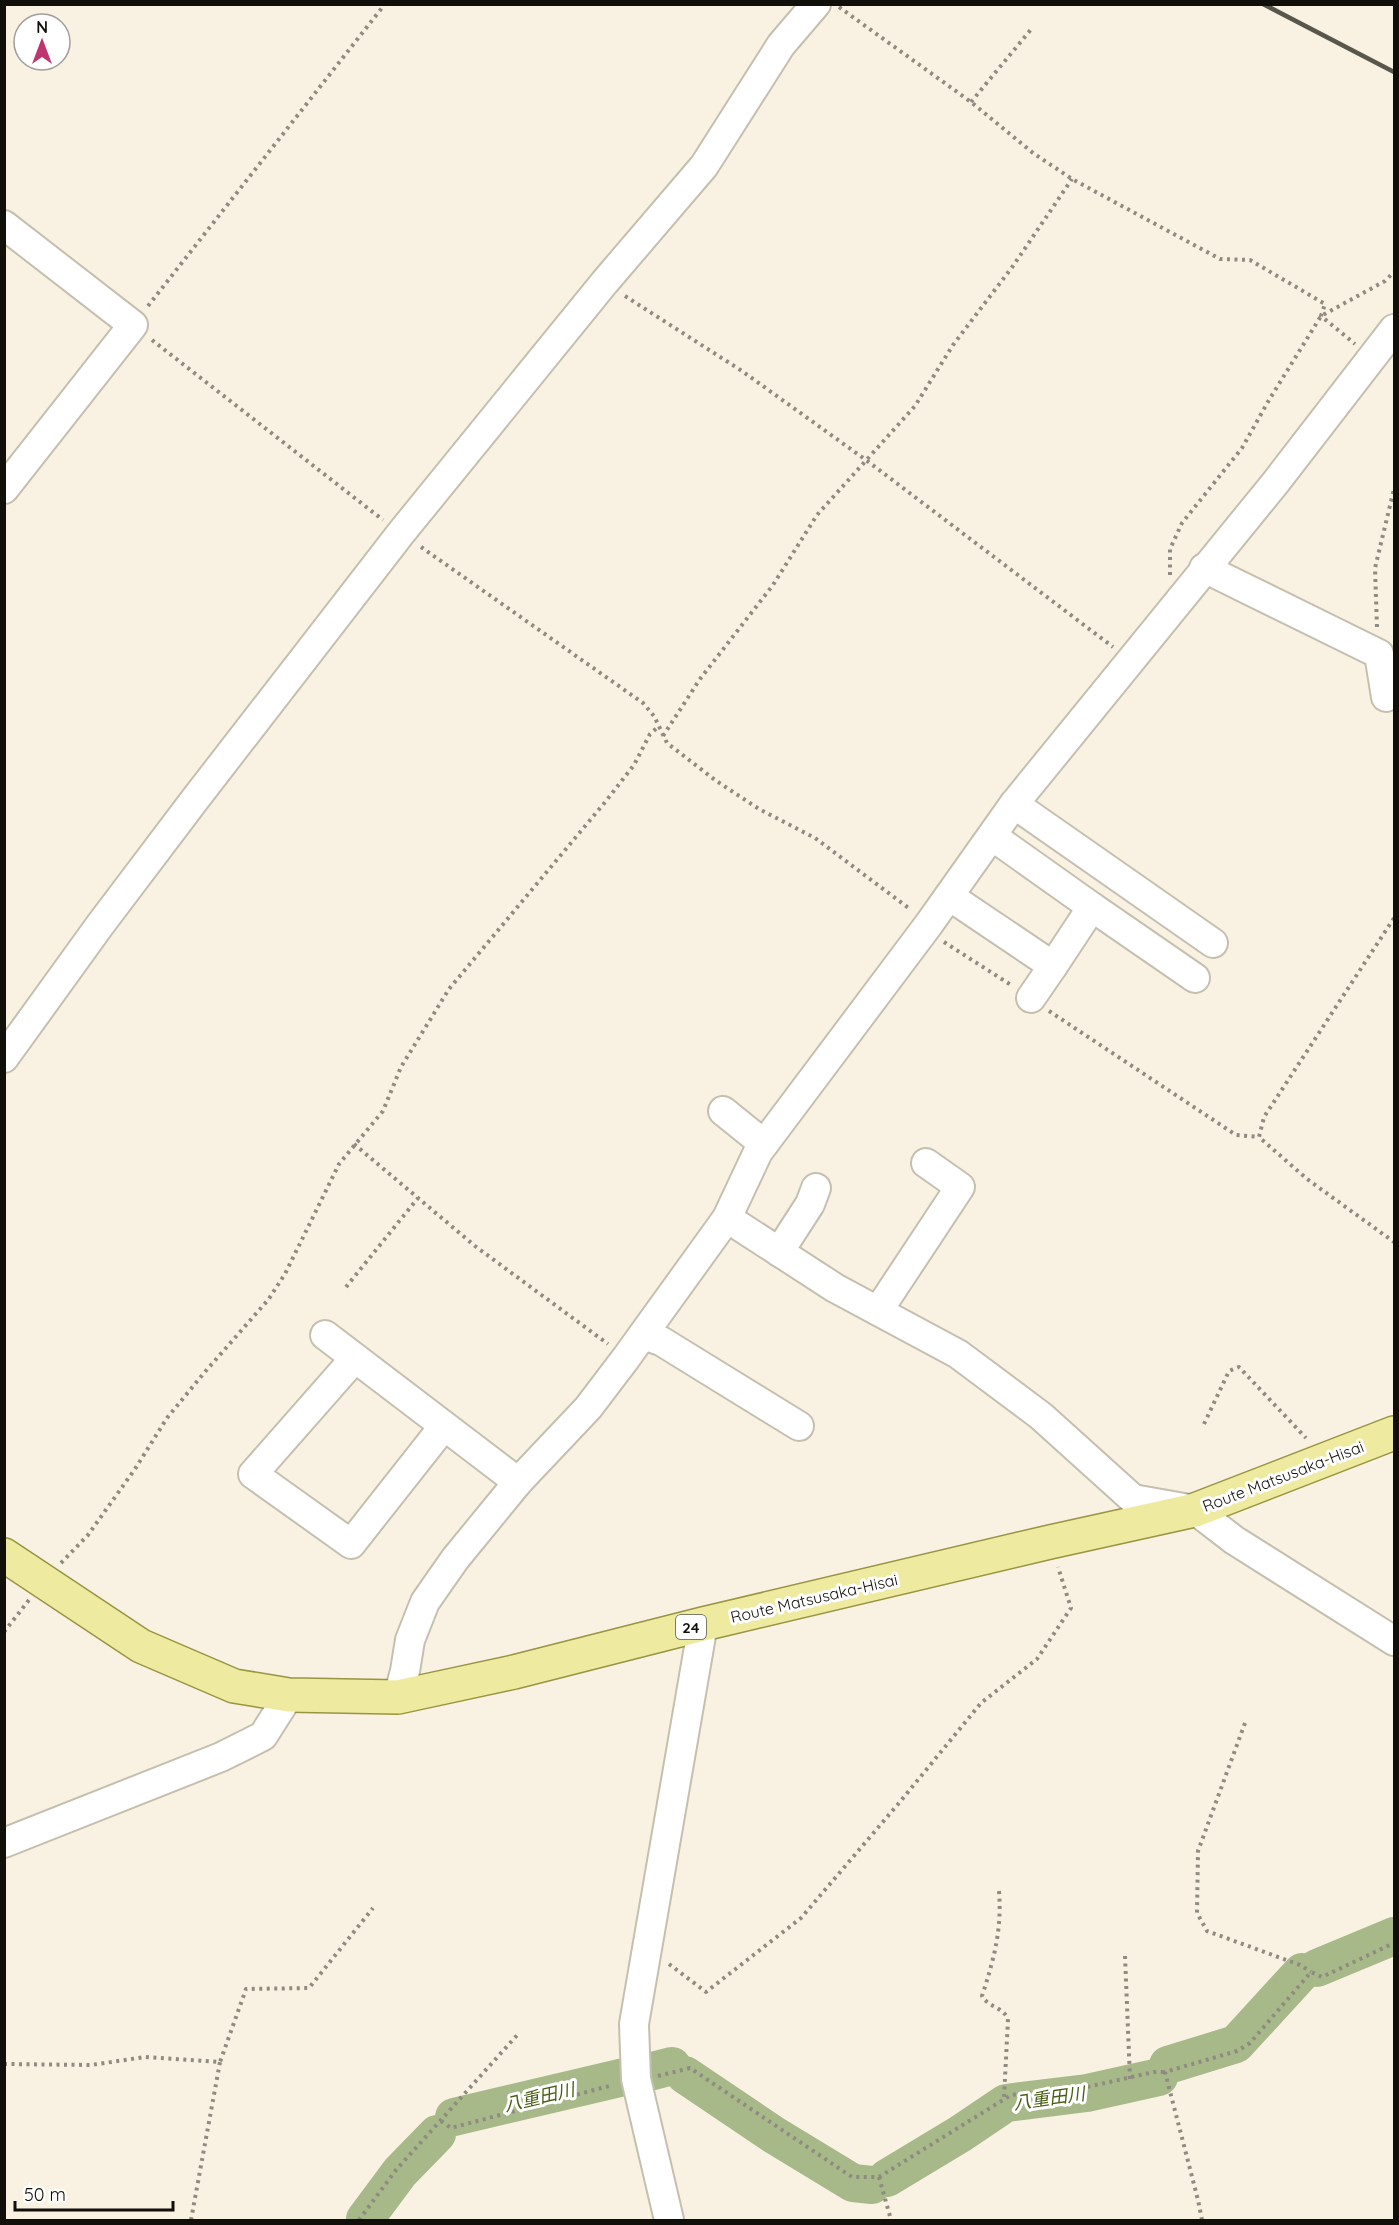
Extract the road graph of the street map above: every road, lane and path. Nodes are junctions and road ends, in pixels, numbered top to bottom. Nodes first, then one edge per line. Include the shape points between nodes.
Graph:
1 (385, 4) edge
2 (816, 4) edge
3 (836, 4) edge
4 (1033, 27) dead end
5 (970, 102) junction
6 (1072, 179) junction
7 (4, 225) edge
8 (1395, 272) edge
9 (604, 283) junction
10 (1321, 316) junction
11 (133, 325) junction
12 (1395, 330) edge
13 (1372, 358) junction
14 (866, 460) junction
15 (4, 489) edge
16 (1395, 489) edge
17 (1204, 568) junction
18 (1174, 605) junction
19 (1379, 654) junction
20 (1130, 660) junction
21 (1386, 697) dead end
22 (659, 726) dead end
23 (1014, 804) junction
24 (992, 836) junction
25 (949, 896) junction
26 (1092, 906) junction
27 (1395, 918) edge
28 (929, 924) junction
29 (1213, 944) dead end
30 (1053, 966) junction
31 (1195, 978) dead end
32 (1031, 998) junction
33 (4, 1058) edge
34 (723, 1111) dead end
35 (1259, 1137) junction
36 (354, 1144) junction
37 (764, 1144) junction
38 (926, 1163) dead end
39 (816, 1188) dead end
40 (418, 1198) junction
41 (727, 1218) junction
42 (1395, 1242) edge
43 (779, 1252) junction
44 (346, 1287) dead end
45 (878, 1311) junction
46 (325, 1335) dead end
47 (634, 1346) junction
48 (355, 1358) junction
49 (1204, 1424) dead end
50 (444, 1426) junction
51 (799, 1426) dead end
52 (1395, 1433) edge
53 (1327, 1460) junction
54 (518, 1482) junction
55 (1195, 1510) junction
56 (1050, 1542) junction
57 (4, 1555) edge
58 (43, 1582) junction
59 (703, 1624) junction
60 (4, 1632) edge
61 (1395, 1641) edge
62 (289, 1695) junction
63 (398, 1697) junction
64 (1245, 1723) dead end
65 (4, 1843) edge
66 (999, 1891) dead end
67 (373, 1908) dead end
68 (1395, 1943) edge
69 (646, 1948) junction
70 (1125, 1956) dead end
71 (1311, 1972) junction
72 (519, 2033) dead end
73 (220, 2062) junction
74 (4, 2064) edge
75 (1165, 2072) junction
76 (636, 2079) junction
77 (1130, 2079) junction
78 (1004, 2098) junction
79 (441, 2121) junction
80 (879, 2176) junction
81 (191, 2220) edge
82 (359, 2220) edge
83 (669, 2220) edge
84 (891, 2220) edge
85 (1202, 2220) edge

1 - 11 path
2 - 9 street via 781,45 705,166
3 - 5 path
4 - 5 path
5 - 6 path
6 - 10 path via 1220,259 1250,260 1325,304
6 - 14 path via 953,345 915,406
7 - 11 street
8 - 10 path
9 - 14 path via 742,371
9 - 33 street via 401,533 196,798
10 - 13 path
10 - 18 path via 1242,448 1182,523 1170,549
11 - 15 street
12 - 13 street
13 - 17 street
14 - 20 path
14 - 28 path via 817,515 773,585 700,679 662,736 715,780 759,809 815,838
16 - 19 path via 1374,568
17 - 18 street
17 - 19 street
18 - 20 street
19 - 21 street
20 - 23 street
22 - 36 path via 606,801 449,989 401,1067 383,1111
23 - 24 street
23 - 29 street
24 - 25 street
24 - 26 street
25 - 28 street
25 - 30 street
26 - 30 street
26 - 31 street
27 - 35 path via 1264,1117
28 - 32 path via 930,933
28 - 37 street
30 - 32 street
32 - 35 path via 1236,1135
34 - 37 street
35 - 42 path via 1307,1179
36 - 40 path
36 - 58 path via 339,1164 285,1274 268,1300 167,1418 88,1535
37 - 41 street
38 - 45 street via 960,1187
39 - 43 street
40 - 44 path
40 - 47 path via 475,1246
41 - 43 street
41 - 47 street
43 - 45 street
45 - 55 street via 958,1354 1041,1416 1133,1499
46 - 48 street
47 - 51 street via 662,1341
47 - 54 street via 588,1408
48 - 50 street
48 - 50 street via 253,1474 351,1544
49 - 53 path via 1229,1371 1239,1367
50 - 54 street
52 - 53 main road, Route Matsusaka-Hisai / 24
53 - 55 main road, Route Matsusaka-Hisai / 24
54 - 63 street via 425,1602 410,1640
55 - 56 main road, Route Matsusaka-Hisai / 24
55 - 61 street via 1234,1540
56 - 59 main road, Route Matsusaka-Hisai / 24
56 - 69 path via 1071,1608 1037,1659 981,1703 801,1918 706,1992
57 - 58 main road, Route Matsusaka-Hisai / 24
58 - 60 path
58 - 62 main road, Route Matsusaka-Hisai / 24 via 141,1646 234,1686
59 - 63 main road, Route Matsusaka-Hisai / 24
59 - 69 street
62 - 63 main road, Route Matsusaka-Hisai / 24
62 - 65 street via 263,1736 221,1757
64 - 71 path via 1198,1851 1197,1913 1207,1930
66 - 78 path via 999,1940 982,1996 1008,2019
67 - 73 path via 309,1988 246,1989
68 - 71 path via 1322,1977
69 - 76 street via 634,2024
70 - 77 path
71 - 75 path via 1250,2043 1237,2051
72 - 79 path
73 - 74 path via 145,2056 91,2065
73 - 81 path
75 - 77 path
75 - 85 path
76 - 79 path via 451,2128
76 - 80 path via 690,2068 852,2176
76 - 83 street
77 - 78 path
78 - 80 path
79 - 82 path via 396,2170
80 - 84 path

